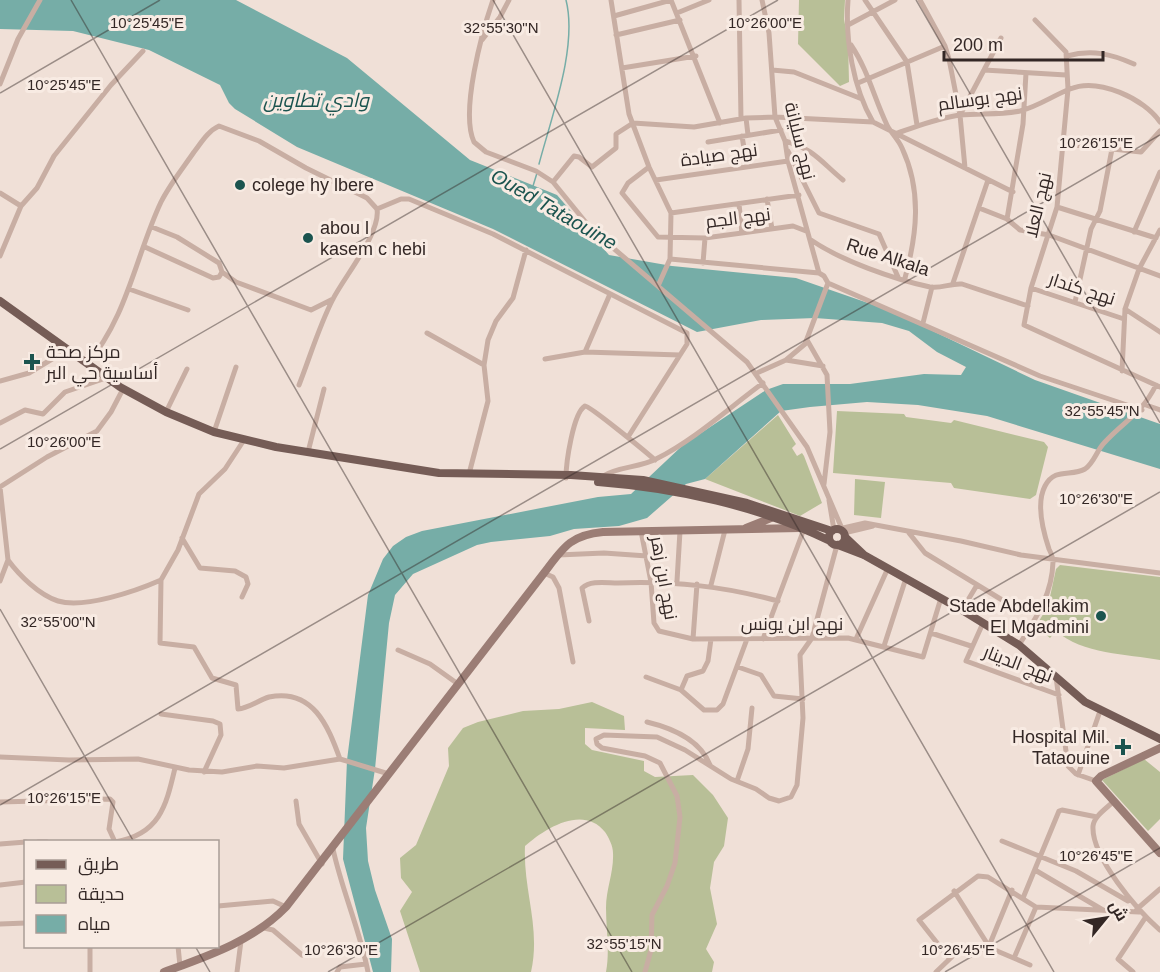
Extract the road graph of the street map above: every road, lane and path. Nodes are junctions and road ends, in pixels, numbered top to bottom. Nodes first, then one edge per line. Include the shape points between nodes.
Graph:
1 (40, 0) edge
2 (493, 0) edge
3 (509, 0) edge
4 (611, 0) edge
5 (671, 0) edge
6 (709, 0) edge
7 (739, 0) edge
8 (762, 0) edge
9 (848, 0) edge
10 (866, 0) edge
11 (895, 0) edge
12 (920, 0) edge
13 (677, 13) junction
14 (874, 13) junction
15 (614, 16) junction
16 (680, 20) junction
17 (1035, 20) dead end
18 (848, 25) junction
19 (616, 35) junction
20 (1001, 38) dead end
21 (480, 41) junction
22 (851, 45) junction
23 (945, 46) junction
24 (143, 51) dead end
25 (1067, 56) junction
26 (696, 57) junction
27 (907, 62) junction
28 (1134, 64) dead end
29 (622, 68) junction
30 (772, 70) junction
31 (984, 70) junction
32 (1026, 73) junction
33 (1066, 75) junction
34 (868, 78) junction
35 (858, 83) junction
36 (0, 84) edge
37 (1068, 89) junction
38 (862, 99) junction
39 (1024, 110) junction
40 (960, 115) junction
41 (776, 117) junction
42 (743, 118) junction
43 (873, 122) junction
44 (1160, 122) edge
45 (633, 123) junction
46 (720, 123) junction
47 (917, 125) junction
48 (781, 130) junction
49 (1160, 131) edge
50 (894, 134) junction
51 (745, 136) junction
52 (785, 141) junction
53 (708, 142) dead end
54 (1065, 144) junction
55 (787, 149) junction
56 (1112, 149) junction
57 (788, 161) junction
58 (747, 166) junction
59 (649, 167) junction
60 (965, 168) junction
61 (1160, 172) edge
62 (656, 180) junction
63 (843, 180) dead end
64 (988, 180) junction
65 (554, 182) junction
66 (1012, 192) junction
67 (0, 193) edge
68 (799, 195) junction
69 (767, 199) junction
70 (739, 204) junction
71 (21, 206) junction
72 (1057, 207) junction
73 (979, 208) junction
74 (377, 209) junction
75 (671, 213) junction
76 (1007, 219) junction
77 (1096, 219) junction
78 (152, 227) junction
79 (772, 229) junction
80 (1160, 230) edge
81 (806, 231) junction
82 (1134, 232) junction
83 (742, 233) junction
84 (1049, 235) junction
85 (705, 238) junction
86 (1156, 238) junction
87 (673, 239) junction
88 (811, 240) junction
89 (145, 247) junction
90 (526, 250) junction
91 (1087, 251) junction
92 (0, 256) edge
93 (670, 261) junction
94 (703, 263) junction
95 (1139, 269) junction
96 (222, 272) junction
97 (819, 273) junction
98 (1160, 276) edge
99 (901, 278) junction
100 (953, 283) junction
101 (827, 284) junction
102 (658, 286) junction
103 (932, 287) junction
104 (1031, 288) junction
105 (129, 289) junction
106 (610, 294) junction
107 (333, 298) junction
108 (0, 301) edge
109 (1075, 302) junction
110 (1028, 306) junction
111 (1125, 309) junction
112 (188, 310) dead end
113 (1124, 319) junction
114 (923, 323) junction
115 (1160, 332) edge
116 (426, 333) dead end
117 (807, 340) junction
118 (68, 350) junction
119 (585, 352) junction
120 (680, 355) junction
121 (545, 359) dead end
122 (786, 360) junction
123 (87, 364) junction
124 (484, 365) junction
125 (823, 366) junction
126 (236, 367) dead end
127 (187, 369) dead end
128 (1122, 371) junction
129 (757, 374) junction
130 (106, 378) junction
131 (0, 381) edge
132 (763, 383) junction
133 (299, 385) dead end
134 (1158, 386) edge
135 (123, 389) junction
136 (324, 389) dead end
137 (1144, 407) junction
138 (1160, 410) edge
139 (166, 412) junction
140 (0, 423) edge
141 (214, 432) junction
142 (628, 436) junction
143 (244, 440) junction
144 (308, 452) junction
145 (655, 460) junction
146 (469, 474) junction
147 (566, 477) junction
148 (602, 477) junction
149 (612, 480) junction
150 (824, 486) junction
151 (0, 487) edge
152 (748, 508) junction
153 (772, 515) junction
154 (750, 526) junction
155 (803, 529) junction
156 (725, 530) junction
157 (739, 530) junction
158 (640, 531) junction
159 (680, 531) junction
160 (840, 531) junction
161 (909, 533) junction
162 (182, 538) junction
163 (835, 544) junction
164 (558, 555) junction
165 (864, 555) junction
166 (646, 556) junction
167 (1053, 559) junction
168 (8, 560) junction
169 (888, 568) junction
170 (544, 573) junction
171 (1160, 573) edge
172 (906, 578) junction
173 (161, 580) junction
174 (0, 581) edge
175 (677, 581) junction
176 (651, 582) junction
177 (698, 584) junction
178 (711, 585) junction
179 (977, 585) junction
180 (242, 597) dead end
181 (941, 598) junction
182 (778, 601) junction
183 (1012, 606) dead end
184 (962, 610) junction
185 (589, 621) dead end
186 (983, 623) junction
187 (658, 631) joint
188 (931, 633) junction
189 (812, 638) junction
190 (693, 639) junction
191 (711, 639) junction
192 (747, 639) junction
193 (763, 639) junction
194 (856, 639) junction
195 (1019, 645) junction
196 (884, 646) junction
197 (971, 646) junction
198 (398, 650) dead end
199 (573, 662) dead end
200 (738, 668) junction
201 (1056, 675) junction
202 (646, 677) dead end
203 (458, 684) junction
204 (681, 690) junction
205 (1059, 695) junction
206 (803, 699) junction
207 (752, 708) dead end
208 (1100, 711) junction
209 (161, 714) dead end
210 (647, 722) dead end
211 (1160, 739) edge
212 (1160, 748) edge
213 (0, 757) edge
214 (340, 759) junction
215 (710, 767) junction
216 (175, 768) junction
217 (204, 772) junction
218 (389, 774) junction
219 (1078, 775) junction
220 (737, 781) junction
221 (1096, 781) junction
222 (296, 801) dead end
223 (1114, 801) junction
224 (0, 802) edge
225 (1097, 817) junction
226 (114, 840) edge
227 (122, 840) edge
228 (1002, 841) dead end
229 (24, 842) edge
230 (0, 844) edge
231 (333, 849) junction
232 (1160, 853) edge
233 (1041, 855) junction
234 (322, 864) junction
235 (1035, 870) junction
236 (24, 882) edge
237 (0, 885) edge
238 (1160, 889) edge
239 (1012, 890) junction
240 (954, 891) junction
241 (1023, 897) junction
242 (1131, 903) junction
243 (219, 906) edge
244 (286, 907) junction
245 (1036, 907) junction
246 (1138, 910) junction
247 (1104, 911) junction
248 (1146, 918) junction
249 (24, 923) edge
250 (0, 924) edge
251 (264, 928) junction
252 (1160, 930) edge
253 (241, 941) junction
254 (989, 947) junction
255 (90, 948) edge
256 (178, 948) edge
257 (303, 955) dead end
258 (949, 958) junction
259 (1014, 958) junction
260 (366, 964) junction
261 (1030, 965) dead end
262 (180, 966) junction
263 (90, 972) edge
264 (164, 972) edge
265 (237, 972) edge
266 (337, 972) edge
267 (368, 972) edge
268 (645, 972) edge
269 (936, 972) edge
270 (1132, 972) edge

1 - 36 street via 18,39
2 - 21 street
3 - 21 street
4 - 15 street
5 - 13 street
5 - 15 street
6 - 13 street
7 - 42 street
8 - 30 street, نهج سليانة
9 - 18 street
10 - 14 street
11 - 14 street
12 - 23 street
13 - 16 street
14 - 18 street
14 - 27 street
15 - 19 street
16 - 19 street
16 - 26 street
17 - 25 street
18 - 22 street
19 - 29 street
20 - 31 street
21 - 65 street via 470,135 486,152
22 - 34 street
22 - 35 street
23 - 27 street
23 - 40 street
24 - 71 street via 64,143 37,189
25 - 28 street via 1100,53
25 - 33 street, نهج العلا
26 - 29 street
26 - 46 street
27 - 34 street
27 - 47 street
29 - 45 street
30 - 38 street via 794,72
30 - 41 street, نهج سليانة
31 - 32 street
31 - 40 street
32 - 33 street
32 - 39 street
33 - 37 street, نهج العلا
34 - 35 street
34 - 50 street
35 - 38 street
37 - 39 street, نهج بوسالم
37 - 44 street via 1091,87 1120,92 1147,108
37 - 54 street, نهج العلا
38 - 43 street
39 - 40 street, نهج بوسالم
39 - 66 street
40 - 47 street, نهج بوسالم
40 - 60 street
41 - 42 street
41 - 43 street
41 - 48 street, نهج سليانة
42 - 46 street
42 - 51 street
43 - 50 street
45 - 46 street via 694,127
45 - 59 street
45 - 65 street via 616,134 616,148 597,165 592,167 574,156
47 - 50 street, نهج بوسالم
48 - 51 street
48 - 52 street, نهج سليانة
49 - 56 street via 1141,152
50 - 60 street
50 - 99 street via 915,187 915,240
51 - 53 street
51 - 58 street
52 - 55 street, نهج سليانة
52 - 63 street via 819,156
54 - 56 street
54 - 72 street, نهج العلا
55 - 57 street, نهج سليانة
55 - 99 street via 819,213 879,234
56 - 77 street
57 - 58 street, نهج صيادة
57 - 68 street, نهج سليانة
58 - 62 street, نهج صيادة
59 - 62 street
59 - 87 street via 628,183 622,193 655,234
60 - 64 street
61 - 82 street
62 - 75 street
64 - 66 street
64 - 73 street
65 - 102 street via 592,230
66 - 76 street
67 - 71 street
68 - 69 street
68 - 81 street, نهج سليانة
69 - 70 street
69 - 79 street
70 - 75 street
70 - 83 street
71 - 92 street
72 - 77 street
72 - 84 street, نهج العلا
73 - 76 street
73 - 100 street
74 - 78 street via 368,198 259,141 219,126 209,133 170,187
74 - 90 street via 409,199
74 - 107 street via 377,220 358,261
75 - 87 street
76 - 84 street via 1020,230
77 - 82 street
77 - 91 street
78 - 89 street
78 - 96 street via 190,245 221,265
79 - 81 street, نهج الجم via 793,226
79 - 83 street, نهج الجم
80 - 86 street
81 - 88 street, نهج سليانة
82 - 86 street
83 - 85 street, نهج الجم
84 - 91 street
84 - 104 street, نهج العلا
85 - 87 street, نهج الجم
85 - 94 street
86 - 95 street
87 - 93 street
88 - 97 street, نهج سليانة
88 - 99 street, Rue Alkala via 835,255
89 - 96 street via 213,278
89 - 105 street
90 - 106 street
90 - 124 street via 513,298 490,332
91 - 95 street
91 - 109 street
93 - 94 street
93 - 102 street
94 - 97 street
95 - 98 street
95 - 111 street
96 - 107 street via 245,287 308,309
97 - 101 street, نهج سليانة
99 - 103 street, Rue Alkala
100 - 103 street, Rue Alkala
100 - 110 street, Rue Alkala
101 - 114 street
101 - 117 street
102 - 129 street
103 - 114 street
104 - 109 street, نهج كندار
104 - 110 street, نهج العلا
105 - 112 street
105 - 123 street via 100,347
106 - 119 street
106 - 120 street via 687,333 687,344
107 - 133 street
108 - 118 main road
109 - 113 street, نهج كندار
110 - 128 street, نهج العلا via 1024,325 1087,351
111 - 113 street
111 - 115 street
113 - 128 street
114 - 137 street via 1040,376
116 - 124 street
117 - 122 street
117 - 125 street
118 - 123 main road
118 - 131 street via 29,373
119 - 120 street
119 - 121 street
120 - 142 street
122 - 125 street
122 - 129 street
123 - 130 main road
124 - 146 street via 488,401
125 - 150 street via 828,381 830,432
126 - 141 street
127 - 139 street
128 - 134 street
129 - 132 street
130 - 135 main road
130 - 140 street via 65,392 43,414 25,410
132 - 145 street
132 - 150 street via 807,447
134 - 137 street
135 - 139 main road
135 - 151 street via 97,430
136 - 144 street
137 - 138 street
137 - 167 street via 1104,443 1084,469 1059,473 1047,482 1041,498 1042,513
139 - 141 main road
141 - 143 main road
142 - 145 street
142 - 147 street via 592,407 582,407 567,455
143 - 144 main road
143 - 162 street via 225,469 199,494
144 - 146 main road
145 - 148 street via 613,470
146 - 147 main road
147 - 148 main road
147 - 149 main road
148 - 149 main road
149 - 152 main road via 680,486
150 - 160 street
151 - 168 street
152 - 153 main road
152 - 154 street via 753,522
153 - 154 street
153 - 155 main road
153 - 160 main road
154 - 157 street
155 - 157 street
155 - 163 main road
155 - 182 street
156 - 157 street
156 - 159 street
156 - 178 street
158 - 159 street
158 - 164 street via 579,536
158 - 166 street, نهج ابن زهر
159 - 175 street
160 - 161 street via 874,526
160 - 163 main road
160 - 163 main road
160 - 165 main road
161 - 167 street
161 - 179 street via 925,553
162 - 173 street
162 - 180 street via 200,568 235,571 246,576 248,584
163 - 165 main road
163 - 189 street
164 - 166 street
164 - 170 street
165 - 169 main road
166 - 176 street, نهج ابن زهر
167 - 171 street
167 - 195 street via 1048,597
168 - 173 street via 45,594 70,603 120,594
168 - 174 street
169 - 172 main road
169 - 194 street
170 - 199 street via 553,577 559,588
170 - 203 street
172 - 181 main road
172 - 196 street
173 - 214 street via 160,643 194,647 212,678 236,685 238,709 279,695 308,705 327,723
175 - 176 street
175 - 177 street
176 - 185 street via 588,584 582,588
176 - 187 street, نهج ابن زهر
177 - 178 street
177 - 190 street
178 - 182 street
179 - 183 street
179 - 184 street
181 - 184 main road
181 - 188 street
182 - 193 street
184 - 186 main road
186 - 195 main road
186 - 197 street
187 - 190 street, نهج ابن يونس
188 - 196 street, نهج ابن يونس via 923,657
188 - 197 street
189 - 193 street, نهج ابن يونس
189 - 194 street, نهج ابن يونس
189 - 206 street via 800,655
190 - 191 street, نهج ابن يونس
191 - 192 street, نهج ابن يونس
191 - 204 street via 705,669 687,676
192 - 193 street, نهج ابن يونس
192 - 200 street
194 - 196 street, نهج ابن يونس
195 - 201 main road
197 - 205 street, نهج الدينار via 966,661
198 - 203 street via 430,664
200 - 204 street via 717,710 700,707
200 - 206 street via 761,675 774,696
201 - 205 street
201 - 208 main road
202 - 204 street
203 - 218 street
205 - 219 street via 1068,766
206 - 220 street via 797,785 791,797 773,800
207 - 220 street via 748,749
208 - 211 main road
208 - 219 street
209 - 217 street via 220,724 220,735
210 - 215 street via 689,738
212 - 221 street
213 - 216 street via 138,759
214 - 217 street via 284,768 257,766
214 - 218 street
215 - 220 street
215 - 268 street via 657,737 604,735 596,739 602,748 645,756 660,763 677,796 680,817 675,863 652,915 651,951
216 - 217 street
216 - 227 street via 166,805 157,820 135,836
218 - 231 street
219 - 221 street
221 - 223 street
222 - 234 street via 299,824
223 - 225 street
223 - 232 street
224 - 226 street via 110,799 113,817 109,829
225 - 233 street via 1060,810
225 - 242 street via 1093,826 1100,852
228 - 233 street
229 - 230 street
231 - 234 street
231 - 260 street
233 - 235 street
233 - 242 street
234 - 244 street
235 - 241 street
235 - 247 street
236 - 237 street
238 - 246 street
239 - 240 street via 981,875
239 - 241 street
239 - 254 street
240 - 254 street
240 - 258 street via 919,920
241 - 245 street
242 - 246 street
243 - 244 street via 273,901
244 - 251 street
245 - 247 street
245 - 259 street
246 - 247 street
246 - 248 street
248 - 252 street
248 - 270 street via 1118,959
249 - 250 street
251 - 253 street
251 - 257 street via 273,930
253 - 262 street
253 - 265 street
254 - 258 street via 958,951
254 - 259 street
255 - 263 street
256 - 262 street
258 - 269 street
259 - 261 street
260 - 266 street via 340,967
260 - 267 street
262 - 264 street

